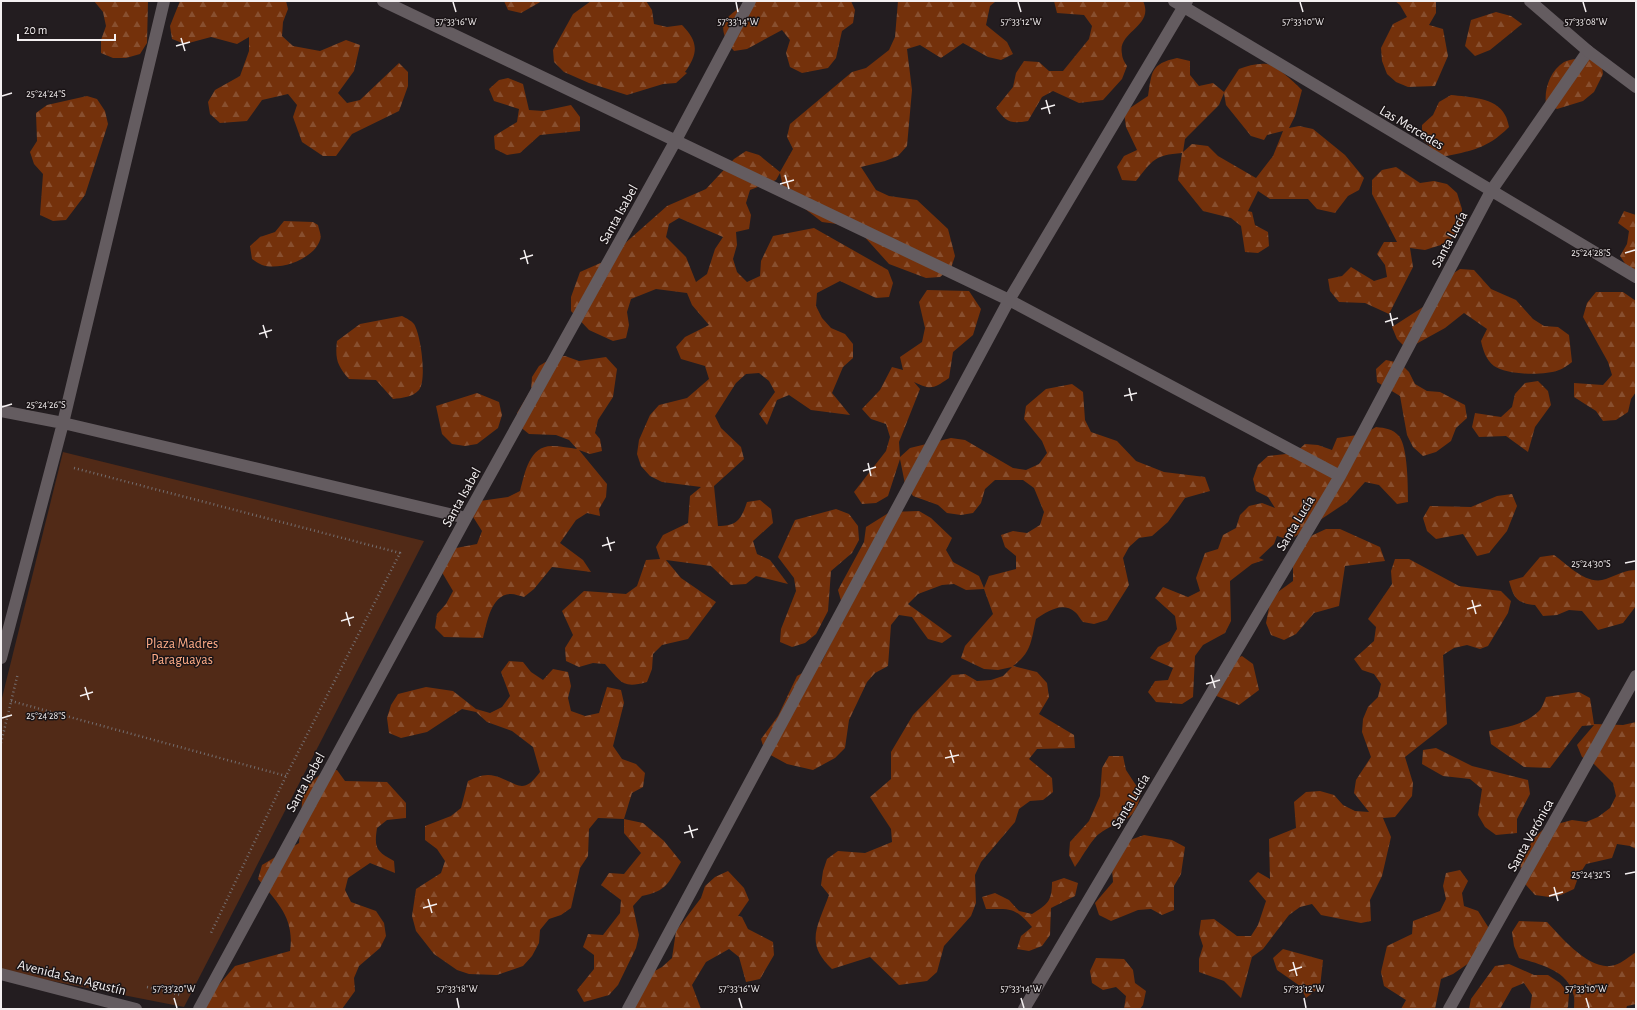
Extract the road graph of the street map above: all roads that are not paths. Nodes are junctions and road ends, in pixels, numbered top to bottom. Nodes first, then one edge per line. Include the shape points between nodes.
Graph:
1 (164, 1) edge
2 (383, 1) edge
3 (750, 1) edge
4 (1530, 1) edge
5 (1182, 3) edge
6 (1588, 51) junction
7 (1636, 87) edge
8 (676, 140) junction
9 (1491, 192) junction
10 (1636, 277) edge
11 (1009, 300) junction
12 (1, 411) edge
13 (63, 423) junction
14 (1340, 476) junction
15 (466, 518) junction
16 (1, 658) edge
17 (1636, 676) edge
18 (1, 974) edge
19 (136, 1009) edge
20 (199, 1009) edge
21 (628, 1009) edge
22 (1024, 1009) edge
23 (1449, 1009) edge

1 - 13 street
2 - 8 street
3 - 8 street, Santa Isabel
4 - 6 street
5 - 9 street, Las Mercedes
5 - 11 street
6 - 7 street
6 - 9 street, Santa Lucía
8 - 11 street
8 - 15 street, Santa Isabel
9 - 10 street, Las Mercedes
9 - 14 street, Santa Lucía
11 - 14 street
11 - 21 street
12 - 13 street
13 - 15 street
13 - 16 street
14 - 22 street, Santa Lucía
15 - 20 street, Santa Isabel
17 - 23 street, Santa Verónica
18 - 19 street, Avenida San Agustín

